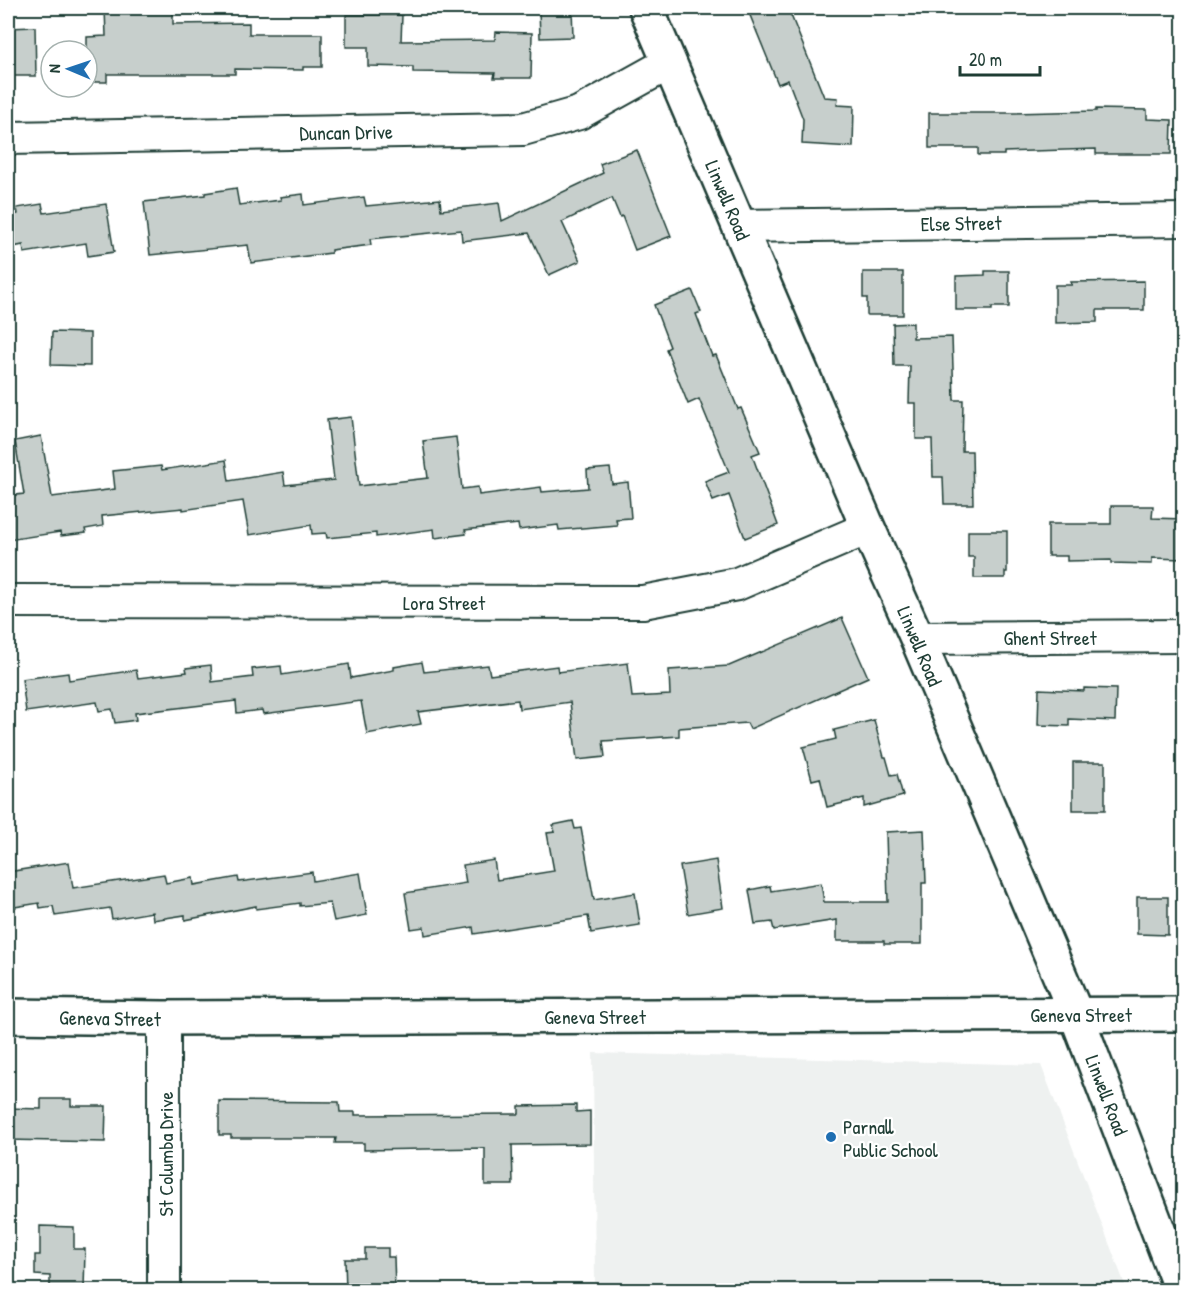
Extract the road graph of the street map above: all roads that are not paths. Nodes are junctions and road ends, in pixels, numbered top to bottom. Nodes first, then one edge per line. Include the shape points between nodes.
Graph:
1 (646, 8) edge
2 (669, 63) junction
3 (8, 138) edge
4 (1184, 220) edge
5 (739, 226) junction
6 (868, 528) junction
7 (8, 601) edge
8 (1184, 636) edge
9 (917, 638) junction
10 (1076, 1014) junction
11 (1184, 1014) edge
12 (8, 1016) edge
13 (164, 1018) junction
14 (164, 1290) edge
15 (1181, 1290) edge

1 - 2 main road, Linwell Road
2 - 3 street, Duncan Drive via 579,113 523,129
2 - 5 main road, Linwell Road
4 - 5 street, Else Street
5 - 6 main road, Linwell Road
6 - 7 street, Lora Street via 737,584 643,602
6 - 9 main road, Linwell Road
8 - 9 street, Ghent Street
9 - 10 main road, Linwell Road
10 - 11 main road, Geneva Street
10 - 13 main road, Geneva Street
10 - 15 main road, Linwell Road
12 - 13 main road, Geneva Street
13 - 14 street, St Columba Drive

